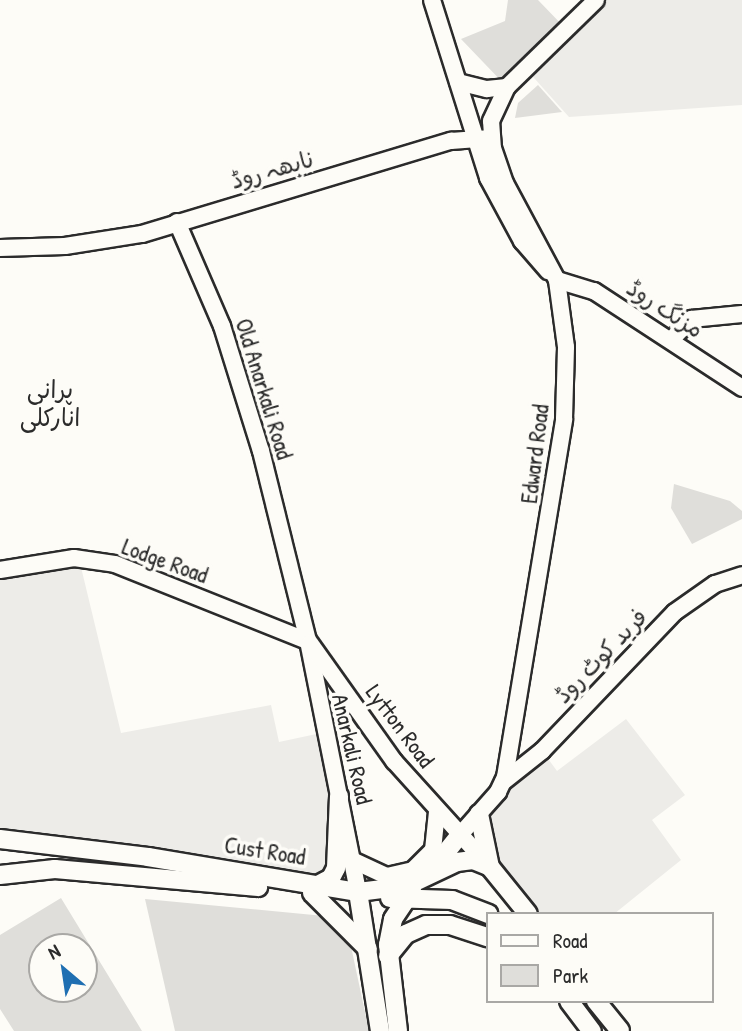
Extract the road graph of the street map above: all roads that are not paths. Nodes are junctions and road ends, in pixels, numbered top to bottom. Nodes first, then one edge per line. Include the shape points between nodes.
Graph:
1 (432, 0) edge
2 (596, 0) edge
3 (458, 82) junction
4 (507, 87) junction
5 (491, 138) junction
6 (474, 141) junction
7 (177, 222) junction
8 (65, 246) junction
9 (0, 248) edge
10 (0, 258) edge
11 (558, 280) junction
12 (742, 314) edge
13 (672, 339) junction
14 (742, 388) edge
15 (0, 570) edge
16 (290, 575) joint
17 (742, 575) edge
18 (308, 641) junction
19 (347, 699) junction
20 (319, 712) junction
21 (500, 787) junction
22 (340, 796) junction
23 (437, 813) junction
24 (479, 814) junction
25 (459, 836) junction
26 (0, 839) edge
27 (19, 841) junction
28 (0, 849) edge
29 (352, 860) junction
30 (489, 867) junction
31 (0, 876) edge
32 (425, 878) junction
33 (315, 889) junction
34 (359, 896) junction
35 (406, 897) junction
36 (526, 912) edge
37 (486, 913) edge
38 (486, 936) edge
39 (379, 953) junction
40 (571, 1003) edge
41 (598, 1003) edge
42 (380, 1031) edge
43 (398, 1031) edge
44 (592, 1031) edge
45 (620, 1031) edge

1 - 3 main road
2 - 4 main road
3 - 4 main road via 487,89
3 - 6 main road
4 - 5 main road via 494,113
5 - 6 main road, نابھہ روڈ
5 - 11 main road via 505,183
6 - 7 main road, نابھہ روڈ via 451,141
6 - 11 main road via 522,241
7 - 8 main road, نابھہ روڈ via 130,236
7 - 16 main road, Old Anarkali Road via 217,313 241,385
8 - 9 main road, نابھہ روڈ
8 - 10 main road, نابھہ روڈ
11 - 13 main road, مزنگ روڈ via 594,291
11 - 21 main road, Edward Road via 566,347 565,419
12 - 13 main road via 691,319
13 - 14 main road, مزنگ روڈ
15 - 18 main road, Lodge Road via 74,558 115,564
16 - 18 main road, Anarkali Road
17 - 21 main road, فرید کوٹ روڈ via 715,584 676,612 542,751
18 - 19 main road, Lytton Road
18 - 20 main road, Anarkali Road
19 - 20 main road via 330,698
19 - 23 main road, Lytton Road
20 - 22 main road, Anarkali Road
21 - 24 main road, فرید کوٹ روڈ
22 - 29 main road, Anarkali Road
22 - 33 main road via 336,868 331,878
23 - 25 main road, Lytton Road
23 - 29 main road via 433,850 413,870 387,876
24 - 25 main road, فرید کوٹ روڈ
24 - 30 main road
25 - 30 main road, Lytton Road
25 - 32 main road
26 - 27 main road, Cust Road
27 - 28 main road
27 - 33 main road, Cust Road
29 - 34 main road, Anarkali Road
30 - 32 main road, Cust Road via 466,860
30 - 36 main road
31 - 33 main road, Cust Road via 55,869
32 - 34 main road, Cust Road
32 - 35 main road
33 - 34 main road, Cust Road
33 - 39 main road
34 - 35 main road, Cust Road
34 - 39 main road
35 - 37 main road, Cust Road via 452,900
35 - 39 main road
38 - 39 main road via 450,925 426,925
39 - 42 main road
39 - 43 main road
40 - 44 main road
41 - 45 main road

